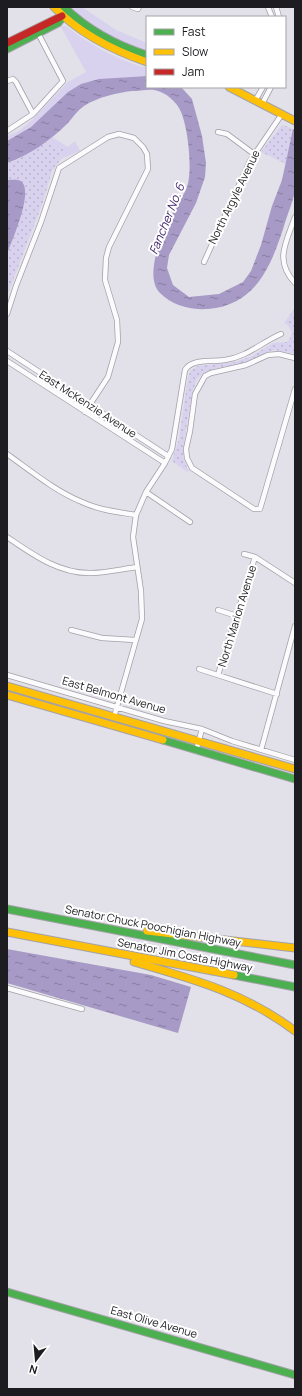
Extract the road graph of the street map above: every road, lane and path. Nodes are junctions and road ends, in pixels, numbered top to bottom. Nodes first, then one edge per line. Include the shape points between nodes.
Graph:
1 (54, 7) edge
2 (132, 7) edge
3 (138, 8) edge
4 (66, 9) edge
5 (62, 16) junction
6 (39, 35) junction
7 (7, 43) edge
8 (7, 49) edge
9 (146, 55) edge
10 (146, 62) edge
11 (7, 80) edge
12 (231, 88) edge
13 (263, 88) edge
14 (270, 88) edge
15 (259, 102) junction
16 (33, 114) junction
17 (282, 114) junction
18 (295, 121) edge
19 (7, 131) edge
20 (218, 132) dead end
21 (254, 154) junction
22 (295, 217) edge
23 (204, 262) dead end
24 (295, 283) edge
25 (7, 314) edge
26 (281, 334) dead end
27 (7, 351) edge
28 (295, 358) edge
29 (7, 362) edge
30 (295, 389) edge
31 (90, 405) junction
32 (85, 412) junction
33 (7, 454) edge
34 (168, 456) junction
35 (165, 463) junction
36 (146, 492) junction
37 (136, 515) junction
38 (190, 522) dead end
39 (7, 537) edge
40 (244, 554) dead end
41 (255, 557) junction
42 (137, 567) junction
43 (295, 583) edge
44 (218, 610) dead end
45 (236, 616) junction
46 (295, 626) edge
47 (71, 630) dead end
48 (135, 640) junction
49 (199, 669) dead end
50 (7, 675) edge
51 (218, 675) junction
52 (7, 686) edge
53 (276, 694) junction
54 (7, 695) edge
55 (117, 707) junction
56 (114, 717) junction
57 (202, 729) junction
58 (199, 742) junction
59 (261, 750) junction
60 (196, 751) junction
61 (295, 760) edge
62 (295, 769) edge
63 (295, 779) edge
64 (7, 909) edge
65 (74, 922) junction
66 (7, 932) edge
67 (71, 944) junction
68 (295, 948) edge
69 (295, 965) edge
70 (295, 987) edge
71 (7, 988) edge
72 (82, 1009) dead end
73 (295, 1031) edge
74 (7, 1292) edge
75 (295, 1374) edge

1 - 5 main road
2 - 3 street
4 - 5 main road
4 - 9 main road via 112,42
5 - 6 main road via 58,23
5 - 7 main road
5 - 10 main road via 111,48
6 - 8 main road
6 - 16 street via 63,81
11 - 16 street via 13,79
12 - 15 main road
13 - 15 street
14 - 15 street
15 - 17 main road
16 - 19 street
17 - 18 main road
17 - 21 street, North Argyle Avenue
20 - 21 street via 227,134
21 - 23 street, North Argyle Avenue
22 - 24 street via 282,259 284,268
25 - 31 street via 60,168 114,134 134,138 147,154 148,169 109,247 104,269 107,292 117,320 118,342 108,376
26 - 34 street via 247,353 227,360 197,362 187,367
27 - 31 street, East McKenzie Avenue
28 - 30 street via 279,354 268,355 246,365 205,376 195,394 186,450 192,468 254,509 260,509
29 - 32 street, East McKenzie Avenue
31 - 32 street
31 - 34 street, East McKenzie Avenue
32 - 35 street, East McKenzie Avenue
33 - 37 street via 56,488 82,502
34 - 35 street
35 - 36 street
36 - 37 street
36 - 38 street
37 - 42 street via 133,536
39 - 42 street via 44,561 71,571 91,573
40 - 41 street
41 - 43 street
41 - 45 street, North Marion Avenue
42 - 48 street via 143,612
44 - 45 street
45 - 51 street, North Marion Avenue
46 - 53 street
47 - 48 street via 102,638
48 - 55 street
49 - 51 street
50 - 55 street, East Belmont Avenue
51 - 53 street
52 - 56 main road, East Belmont Avenue
53 - 59 street
54 - 60 main road
55 - 56 street
55 - 57 street, East Belmont Avenue
56 - 58 main road, East Belmont Avenue
57 - 58 street
57 - 59 street, East Belmont Avenue
58 - 60 street
58 - 62 main road, East Belmont Avenue
59 - 61 street, East Belmont Avenue
60 - 63 main road
64 - 65 main road, Senator Chuck Poochigian Highway
65 - 68 main road
65 - 69 main road, Senator Chuck Poochigian Highway
66 - 67 main road
67 - 70 main road, Senator Jim Costa Highway
67 - 73 main road via 221,987 258,1004
71 - 72 street
74 - 75 main road, East Olive Avenue

